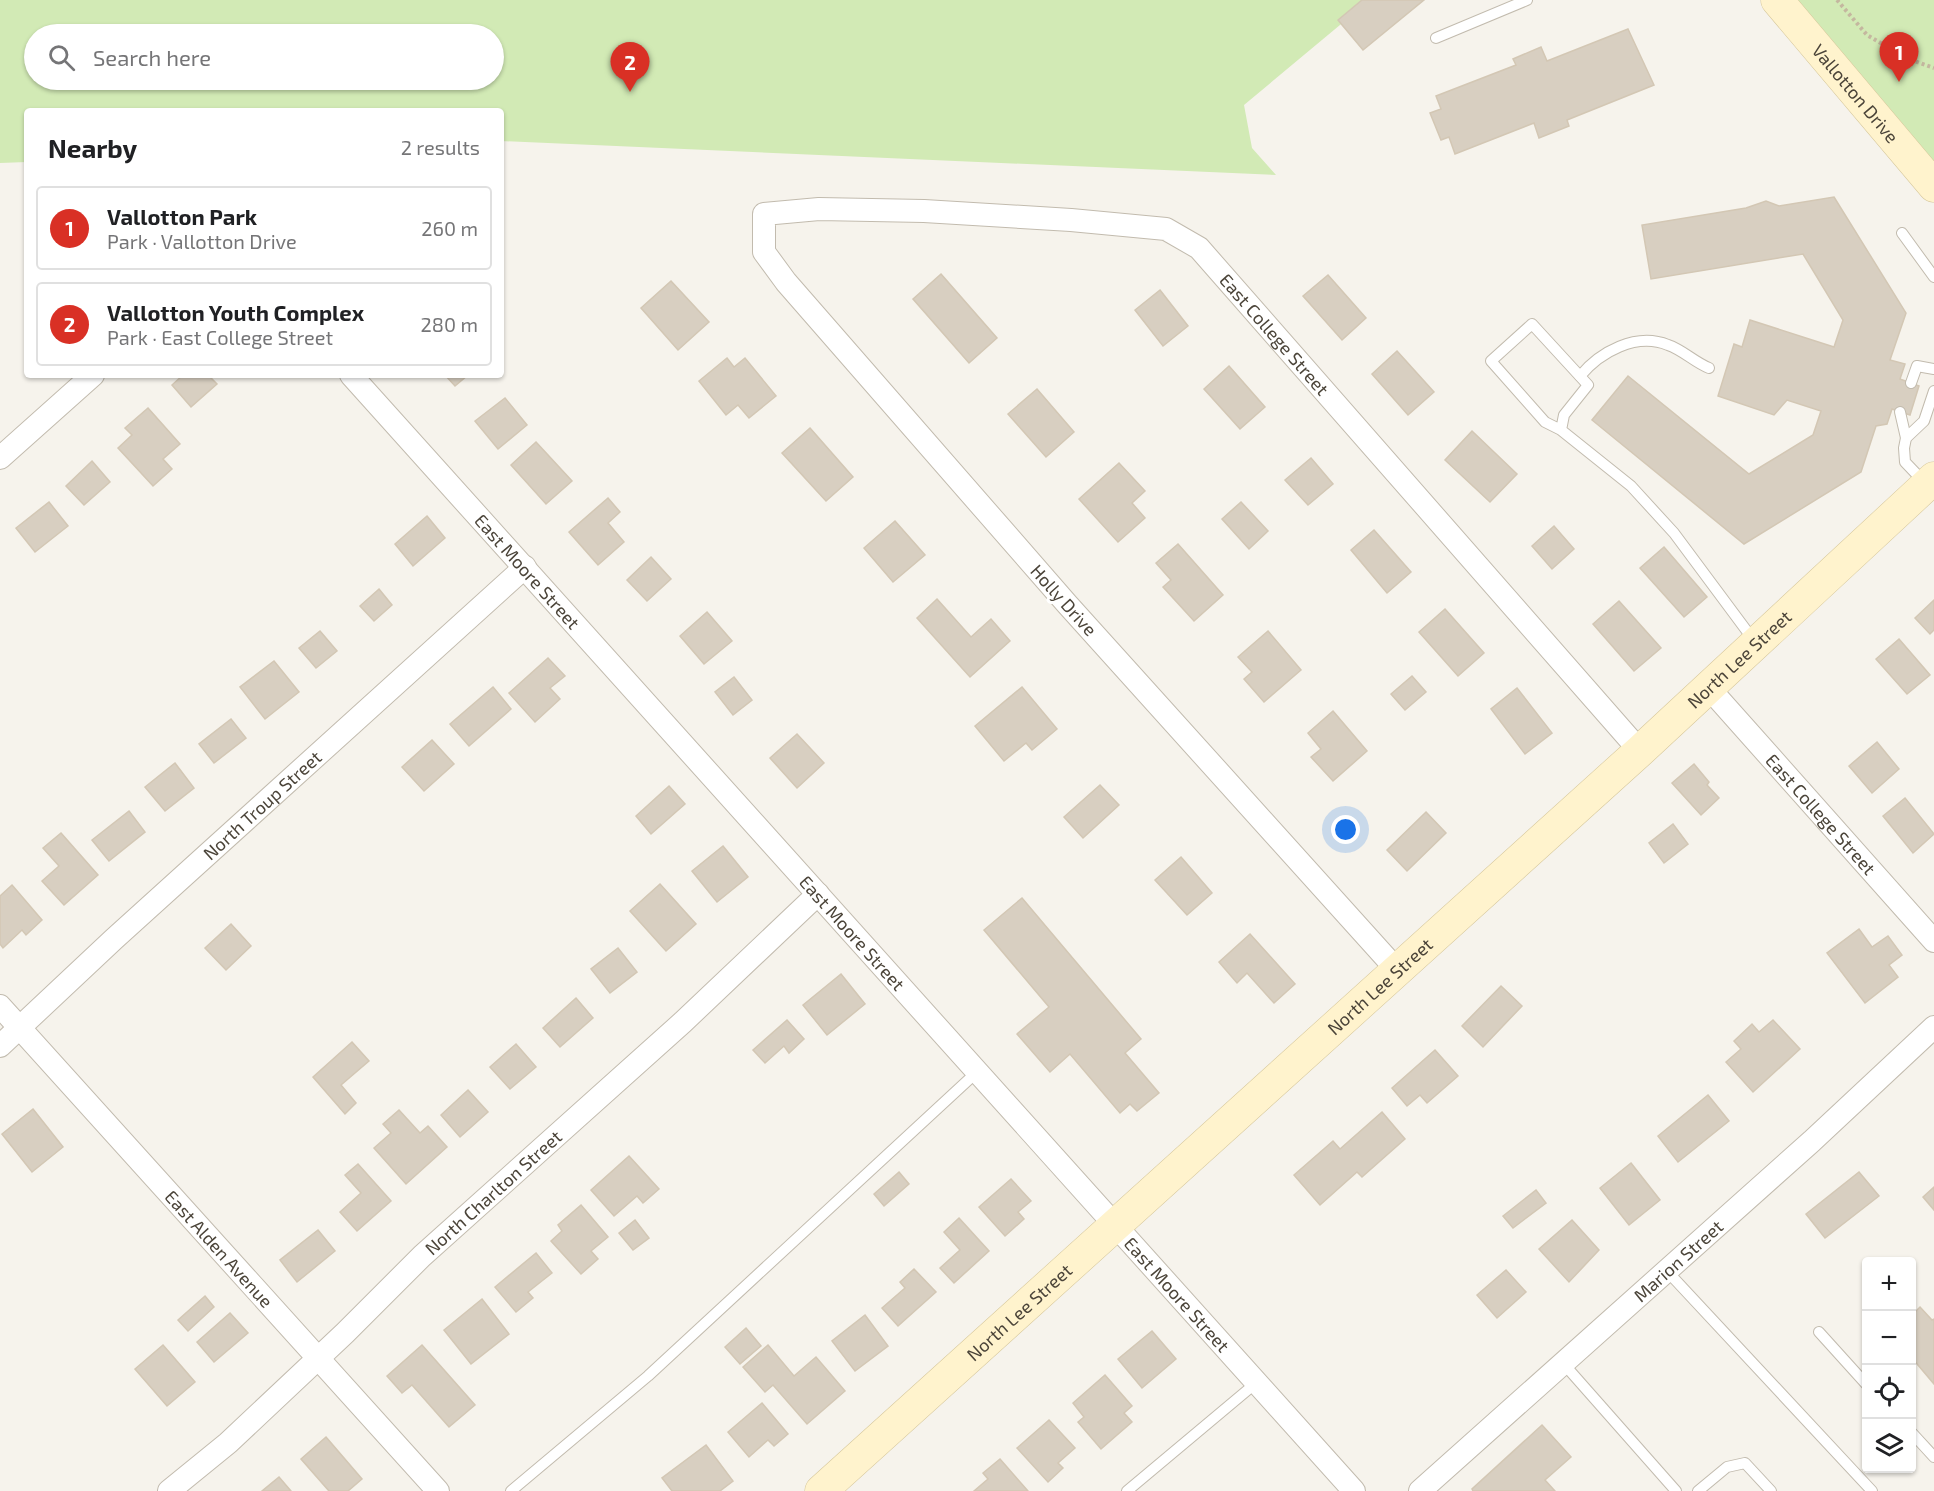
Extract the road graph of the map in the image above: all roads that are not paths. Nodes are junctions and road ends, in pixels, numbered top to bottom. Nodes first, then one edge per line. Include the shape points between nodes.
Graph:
1 (1527, 0) edge
2 (1777, 0) edge
3 (1436, 38) dead end
4 (1934, 186) edge
5 (764, 214) joint
6 (1902, 233) dead end
7 (1934, 277) edge
8 (1709, 368) dead end
9 (1934, 369) edge
10 (1580, 376) junction
11 (90, 378) edge
12 (354, 378) edge
13 (1911, 382) dead end
14 (1934, 391) edge
15 (1900, 412) dead end
16 (1561, 430) junction
17 (1906, 438) junction
18 (0, 458) edge
19 (1930, 481) edge
20 (525, 567) junction
21 (1755, 642) junction
22 (1708, 687) junction
23 (1640, 751) junction
24 (818, 894) junction
25 (1934, 941) edge
26 (1397, 970) junction
27 (0, 1006) edge
28 (1934, 1027) edge
29 (20, 1028) junction
30 (0, 1047) edge
31 (978, 1071) junction
32 (1113, 1226) junction
33 (1667, 1270) junction
34 (1819, 1332) dead end
35 (319, 1358) junction
36 (1563, 1363) junction
37 (1862, 1380) edge
38 (1256, 1383) junction
39 (1916, 1438) edge
40 (1934, 1457) edge
41 (170, 1491) edge
42 (438, 1491) edge
43 (511, 1491) edge
44 (821, 1491) edge
45 (1127, 1491) edge
46 (1354, 1491) edge
47 (1419, 1491) edge
48 (1676, 1491) edge
49 (1698, 1491) edge
50 (1771, 1491) edge
51 (1872, 1491) edge

1 - 3 lane
2 - 4 street, Vallotton Drive
5 - 23 street, East College Street via 819,209 924,211 1071,220 1166,229 1199,248
5 - 26 street, Holly Drive via 764,252 786,282 1067,604
6 - 7 lane
8 - 10 lane via 1668,345 1644,340 1604,353
9 - 13 lane via 1917,366
10 - 16 lane via 1588,385 1564,415
10 - 16 lane via 1532,324 1491,361 1545,422
11 - 18 street
12 - 20 street, East Moore Street
14 - 17 lane via 1924,421
15 - 17 lane
16 - 21 lane via 1631,486 1674,533
17 - 19 lane via 1905,462
19 - 21 street, North Lee Street
20 - 24 street, East Moore Street
20 - 29 street, North Troup Street
21 - 22 street, North Lee Street
22 - 23 street, North Lee Street
22 - 25 street, East College Street
23 - 26 street, North Lee Street
24 - 31 street, East Moore Street
24 - 35 street, North Charlton Street via 683,1022 422,1256
26 - 32 street, North Lee Street
27 - 29 street, East Alden Avenue
28 - 33 street, Marion Street
29 - 30 street, North Troup Street
29 - 35 street, East Alden Avenue
31 - 32 street, East Moore Street
31 - 43 lane via 648,1376
32 - 38 street, East Moore Street
32 - 44 street, North Lee Street
33 - 36 street, Marion Street
33 - 51 lane
34 - 37 lane
35 - 41 street, North Charlton Street
35 - 42 street, East Alden Avenue
36 - 47 street, Marion Street
36 - 48 lane
38 - 45 lane
38 - 46 street, East Moore Street
39 - 40 lane
49 - 50 lane via 1727,1467 1745,1463

